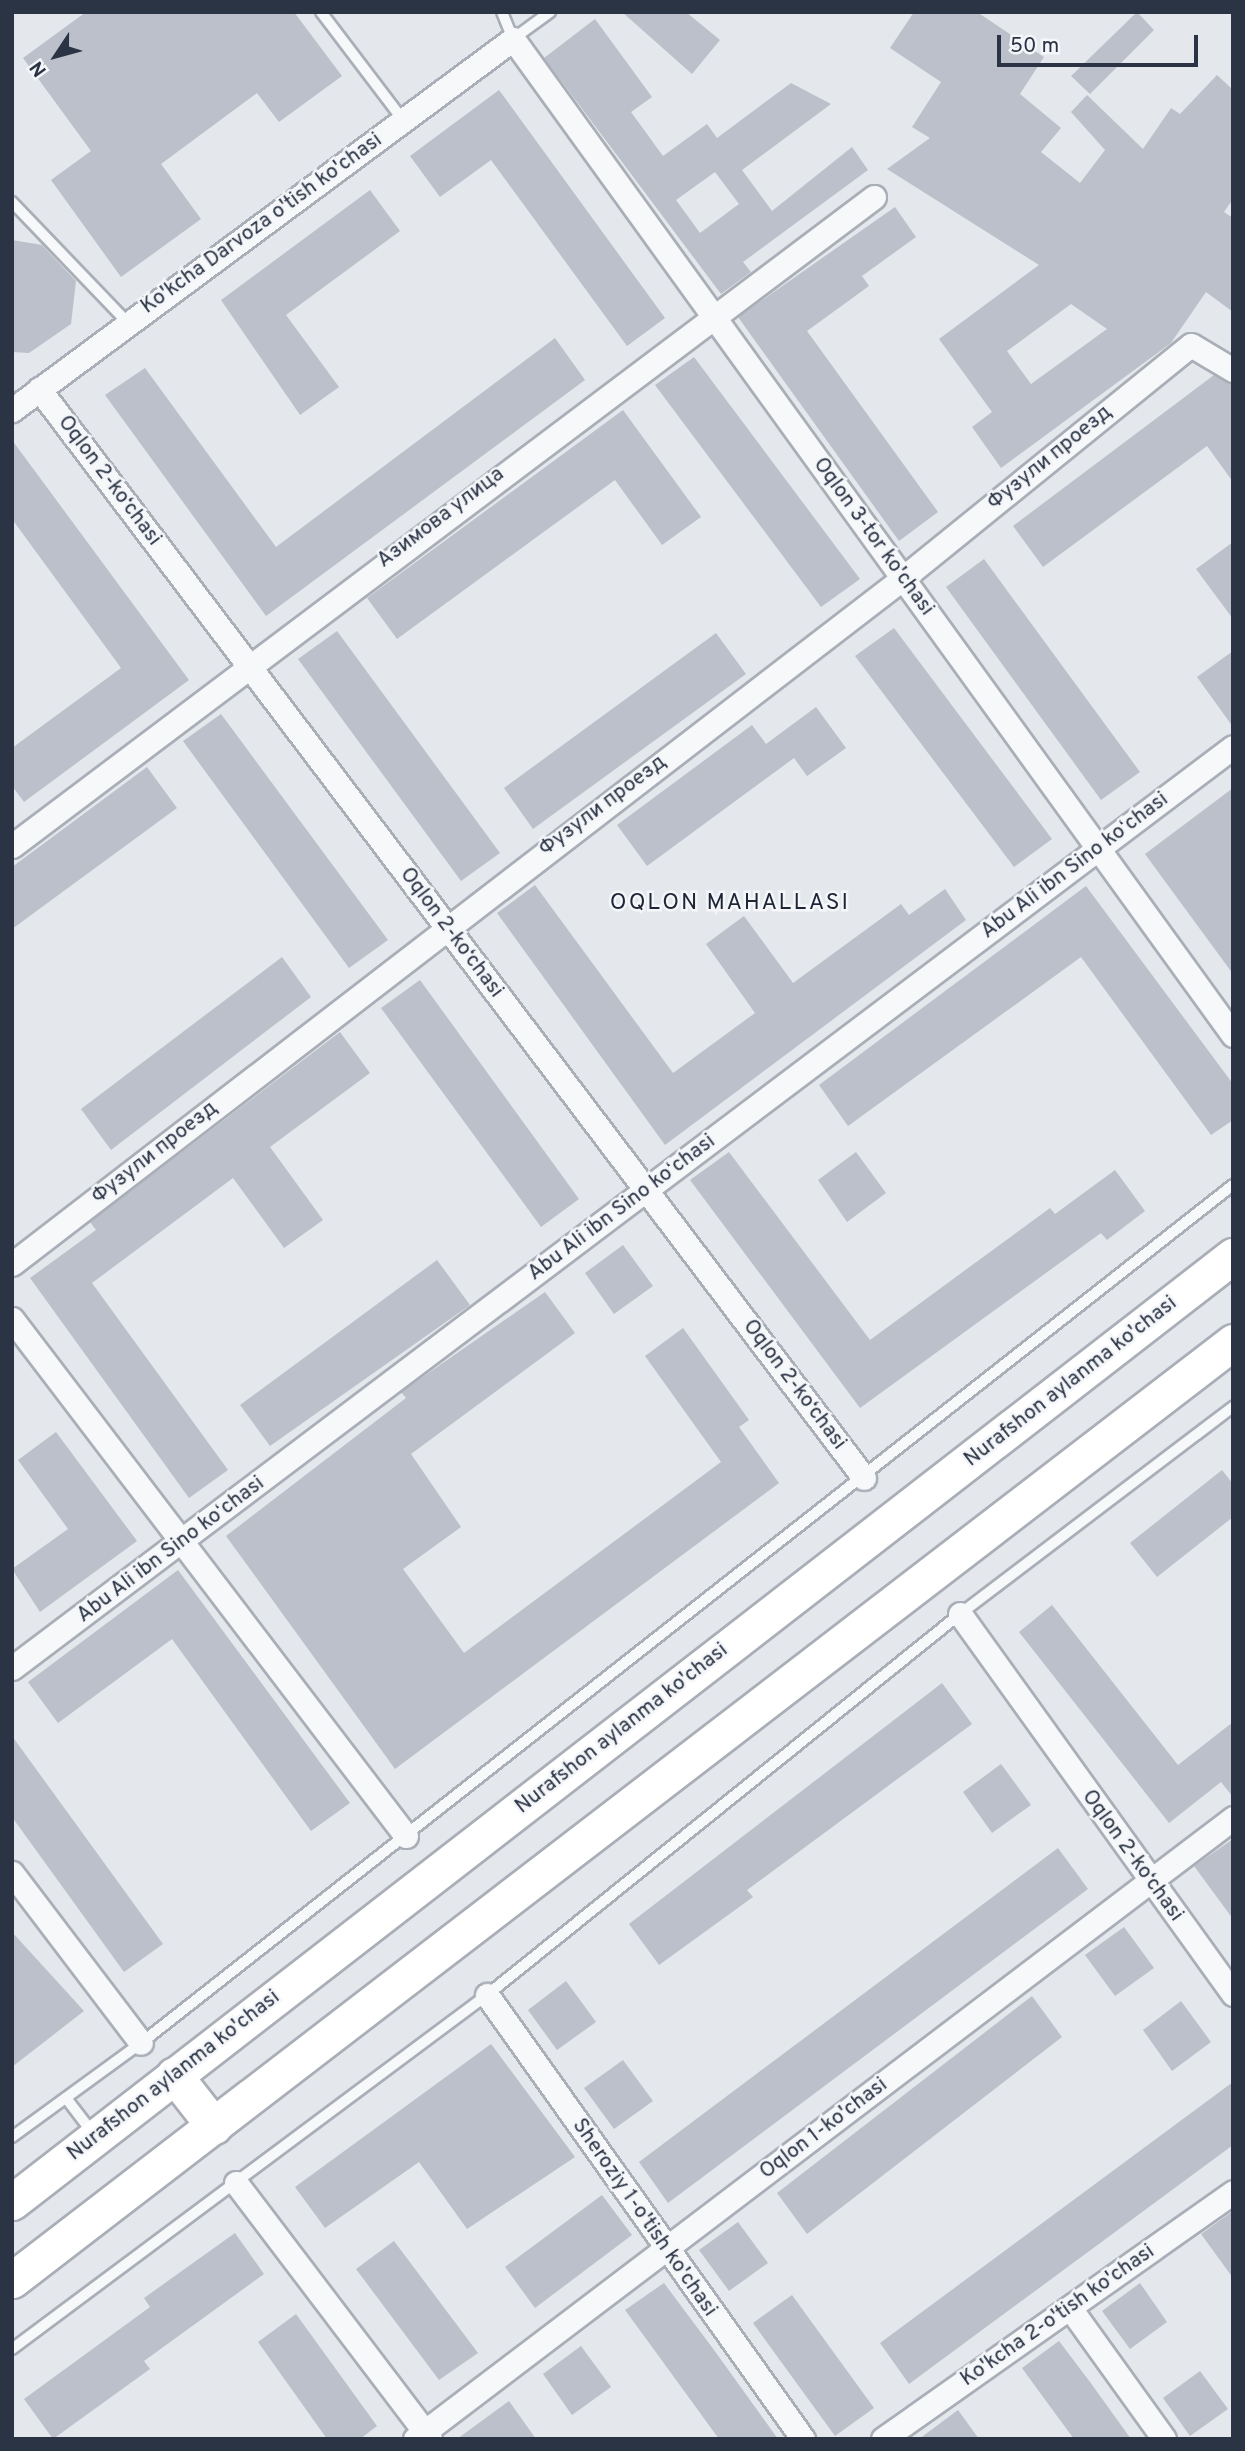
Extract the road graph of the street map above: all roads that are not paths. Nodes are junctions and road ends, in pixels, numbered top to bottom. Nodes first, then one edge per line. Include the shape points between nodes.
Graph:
1 (321, 12) edge
2 (502, 12) edge
3 (550, 12) edge
4 (513, 39) junction
5 (403, 120) junction
6 (874, 197) dead end
7 (12, 202) edge
8 (712, 315) junction
9 (128, 323) junction
10 (1233, 370) edge
11 (39, 389) junction
12 (12, 410) edge
13 (903, 578) junction
14 (247, 663) junction
15 (1233, 747) edge
16 (12, 846) edge
17 (1098, 849) junction
18 (446, 926) junction
19 (1233, 1035) edge
20 (1233, 1185) edge
21 (646, 1190) junction
22 (1233, 1256) edge
23 (12, 1264) edge
24 (12, 1319) edge
25 (1233, 1342) edge
26 (1233, 1407) edge
27 (864, 1478) junction
28 (181, 1544) junction
29 (960, 1614) junction
30 (12, 1668) edge
31 (1233, 1818) edge
32 (406, 1836) junction
33 (12, 1872) edge
34 (1150, 1882) junction
35 (1233, 1994) edge
36 (487, 1995) junction
37 (141, 2043) junction
38 (174, 2075) junction
39 (66, 2098) junction
40 (214, 2126) junction
41 (12, 2137) edge
42 (97, 2137) junction
43 (236, 2183) junction
44 (1233, 2192) edge
45 (12, 2202) edge
46 (664, 2250) junction
47 (12, 2280) edge
48 (1070, 2308) junction
49 (12, 2349) edge
50 (423, 2436) edge
51 (803, 2439) edge
52 (883, 2439) edge
53 (1164, 2439) edge

1 - 5 lane
2 - 4 lane
3 - 4 lane
4 - 5 street, Ko'kcha Darvoza o'tish ko'chasi
4 - 8 street, Oqlon 3-tor ko'chasi
5 - 9 street, Ko'kcha Darvoza o'tish ko'chasi
6 - 8 street, Азимова улица
7 - 9 lane
8 - 13 street, Oqlon 3-tor ko'chasi
8 - 14 street, Азимова улица
9 - 11 street, Ko'kcha Darvoza o'tish ko'chasi
10 - 13 street, Фузули проезд via 1191,345
11 - 12 street, Ko'kcha Darvoza o'tish ko'chasi
11 - 14 street, Oqlon 2-ko‘chasi
13 - 17 street, Oqlon 3-tor ko'chasi
13 - 18 street, Фузули проезд
14 - 16 street, Азимова улица
14 - 18 street, Oqlon 2-ko‘chasi
15 - 17 street, Abu Ali ibn Sino koʻchasi
17 - 19 street, Oqlon 3-tor ko'chasi
17 - 21 street, Abu Ali ibn Sino koʻchasi
18 - 21 street, Oqlon 2-ko‘chasi
18 - 23 street, Фузули проезд
20 - 27 lane via 1088,1293 1032,1347
21 - 27 street, Oqlon 2-ko‘chasi
21 - 28 street, Abu Ali ibn Sino koʻchasi
22 - 38 main road, Nurafshon aylanma ko'chasi
24 - 28 street
25 - 40 main road
26 - 29 lane
27 - 32 lane
28 - 30 street, Abu Ali ibn Sino koʻchasi
28 - 32 street
29 - 34 street, Oqlon 2-ko‘chasi
29 - 36 lane
31 - 34 street, Oqlon 1-ko'chasi
32 - 37 lane
33 - 37 street
34 - 35 street, Oqlon 2-ko‘chasi
34 - 46 street, Oqlon 1-ko'chasi
36 - 43 lane
36 - 46 street, Sheroziy 1-o'tish ko'chasi
37 - 39 lane
38 - 40 main road
38 - 42 main road, Nurafshon aylanma ko'chasi
39 - 41 lane
39 - 42 lane
40 - 47 main road
42 - 45 main road, Nurafshon aylanma ko'chasi
43 - 49 lane
43 - 50 street
44 - 48 street, Ko'kcha 2-o'tish ko'chasi
46 - 50 street, Oqlon 1-ko'chasi
46 - 51 street, Sheroziy 1-o'tish ko'chasi
48 - 52 street, Ko'kcha 2-o'tish ko'chasi
48 - 53 street

